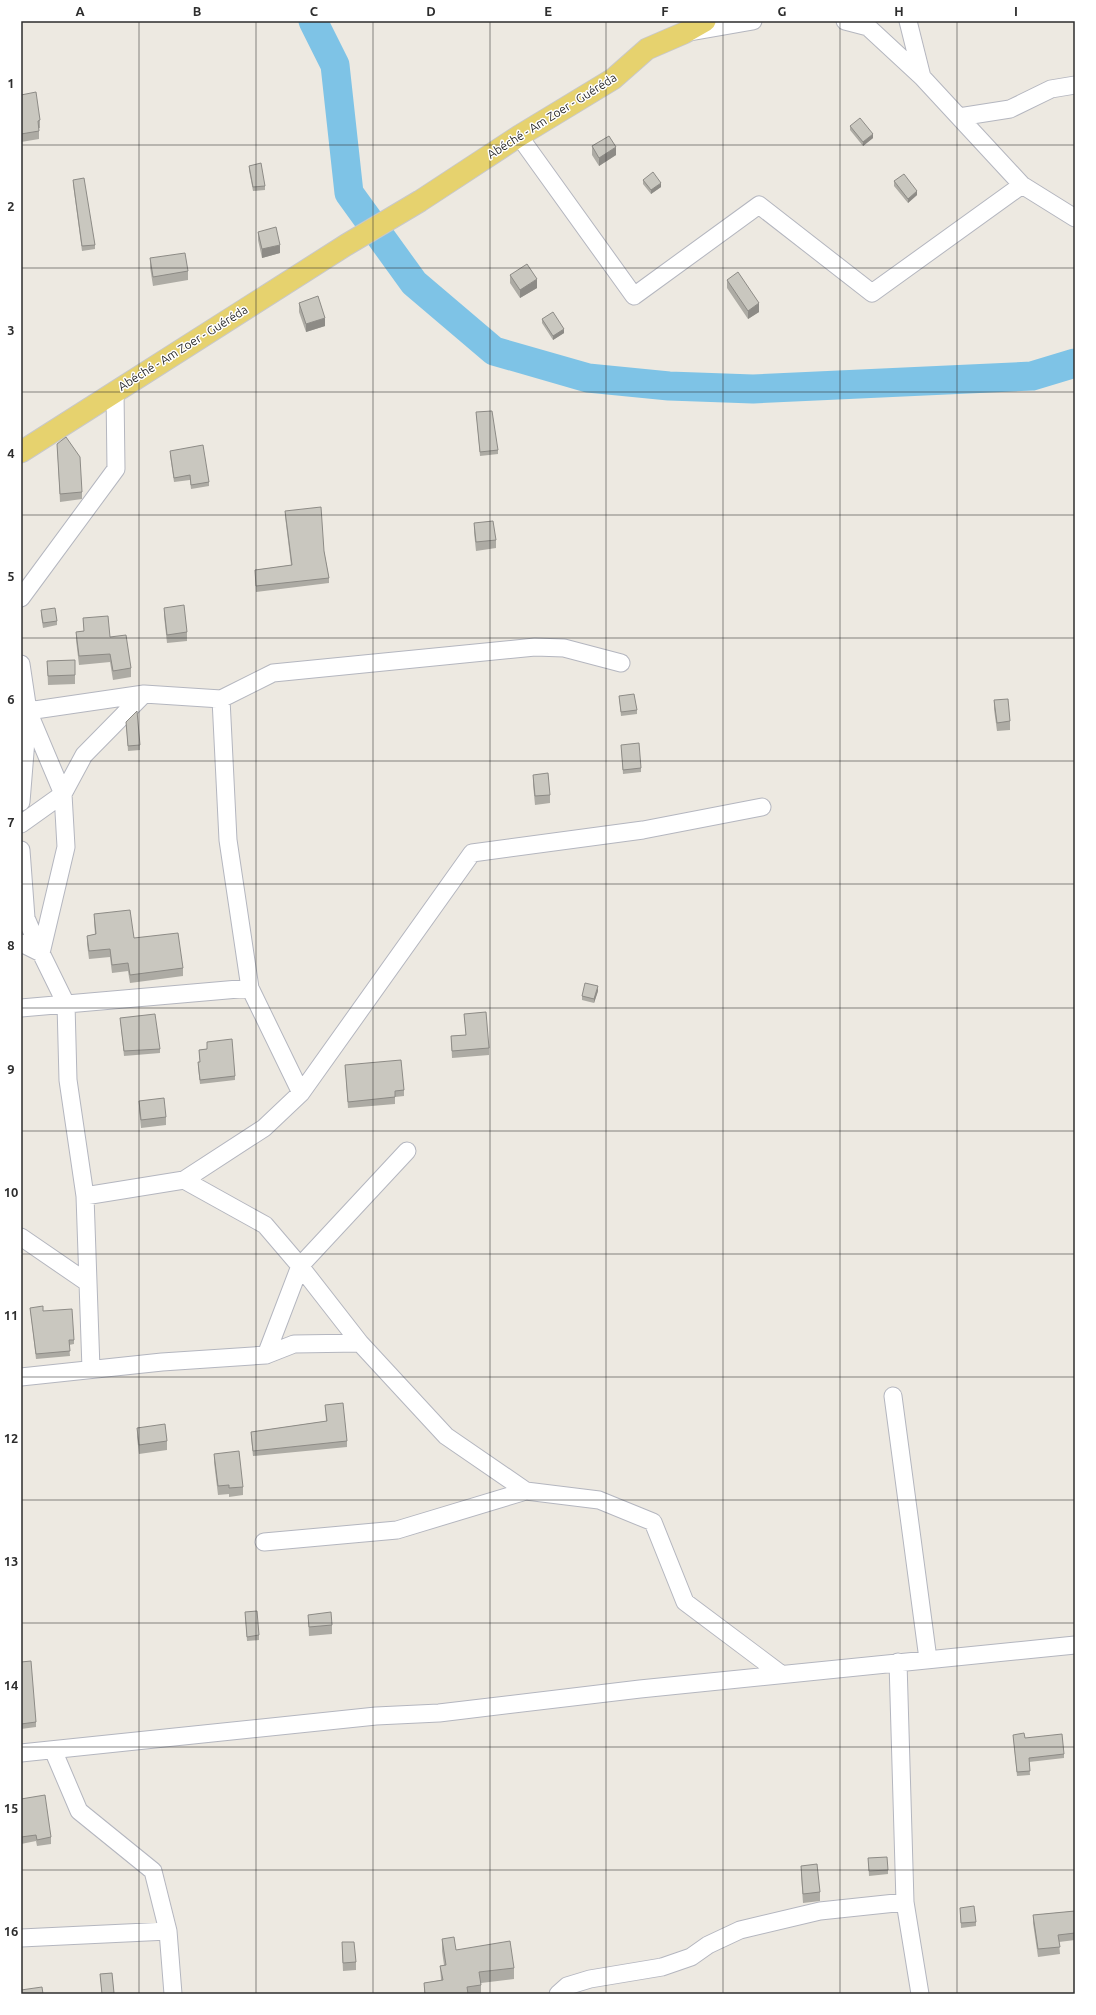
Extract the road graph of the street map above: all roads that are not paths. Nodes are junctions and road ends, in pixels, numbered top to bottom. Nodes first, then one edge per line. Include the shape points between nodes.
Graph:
1 (704, 21) edge
2 (753, 21) edge
3 (845, 21) edge
4 (908, 21) edge
5 (866, 24) edge
6 (684, 32) junction
7 (922, 77) junction
8 (1075, 85) edge
9 (959, 118) junction
10 (519, 136) junction
11 (1022, 185) junction
12 (1075, 218) edge
13 (115, 391) junction
14 (21, 452) edge
15 (21, 598) edge
16 (621, 663) dead end
17 (21, 664) edge
18 (144, 694) junction
19 (221, 699) junction
20 (25, 711) edge
21 (63, 794) junction
22 (21, 802) edge
23 (762, 807) dead end
24 (21, 824) edge
25 (21, 850) edge
26 (21, 943) edge
27 (41, 953) junction
28 (250, 988) junction
29 (66, 1004) junction
30 (21, 1008) edge
31 (301, 1093) junction
32 (407, 1151) dead end
33 (184, 1180) junction
34 (85, 1196) junction
35 (21, 1237) edge
36 (300, 1266) junction
37 (88, 1283) junction
38 (360, 1343) junction
39 (266, 1355) junction
40 (91, 1369) junction
41 (21, 1377) edge
42 (893, 1396) dead end
43 (526, 1491) junction
44 (264, 1542) dead end
45 (1075, 1645) edge
46 (928, 1659) junction
47 (898, 1662) junction
48 (781, 1674) junction
49 (53, 1750) junction
50 (21, 1753) edge
51 (905, 1902) junction
52 (168, 1931) junction
53 (21, 1938) edge
54 (173, 1994) edge
55 (558, 1994) edge
56 (920, 1994) edge

1 - 6 main road, Abéché - Am Zoer - Guéréda
2 - 6 street
3 - 5 street
4 - 7 street
5 - 7 street
6 - 10 main road, Abéché - Am Zoer - Guéréda via 647,49 614,79
7 - 9 street
8 - 9 street via 1051,89 1010,109
9 - 11 street
10 - 11 street via 634,296 759,205 872,293
10 - 13 main road, Abéché - Am Zoer - Guéréda via 420,201 346,244
11 - 12 street
13 - 14 main road, Abéché - Am Zoer - Guéréda
13 - 15 street via 116,469
16 - 19 street via 564,648 535,646 273,673
17 - 20 street
18 - 19 street
18 - 20 street
18 - 21 street via 84,755
19 - 28 street via 228,840
20 - 21 street
20 - 22 street
21 - 24 street
21 - 27 street via 66,847
23 - 31 street via 643,830 472,853
25 - 27 street via 26,918
26 - 27 street
27 - 29 street
28 - 29 street
28 - 31 street
29 - 30 street
29 - 34 street via 68,1080
31 - 33 street via 264,1128
32 - 36 street
33 - 34 street
33 - 36 street via 265,1225
34 - 37 street
35 - 37 street
36 - 38 street
36 - 39 street
37 - 40 street
38 - 39 street via 294,1344
38 - 43 street via 446,1436
39 - 40 street
40 - 41 street
42 - 46 street
43 - 44 street via 397,1530
43 - 48 street via 599,1500 653,1522 685,1602
45 - 46 street
46 - 47 street
47 - 48 street
47 - 51 street
48 - 49 street via 439,1713 376,1716
49 - 50 street
49 - 52 street via 79,1811 153,1871
51 - 55 street via 820,1911 740,1930 708,1945 691,1957 662,1967 590,1979 567,1986
51 - 56 street
52 - 53 street
52 - 54 street

